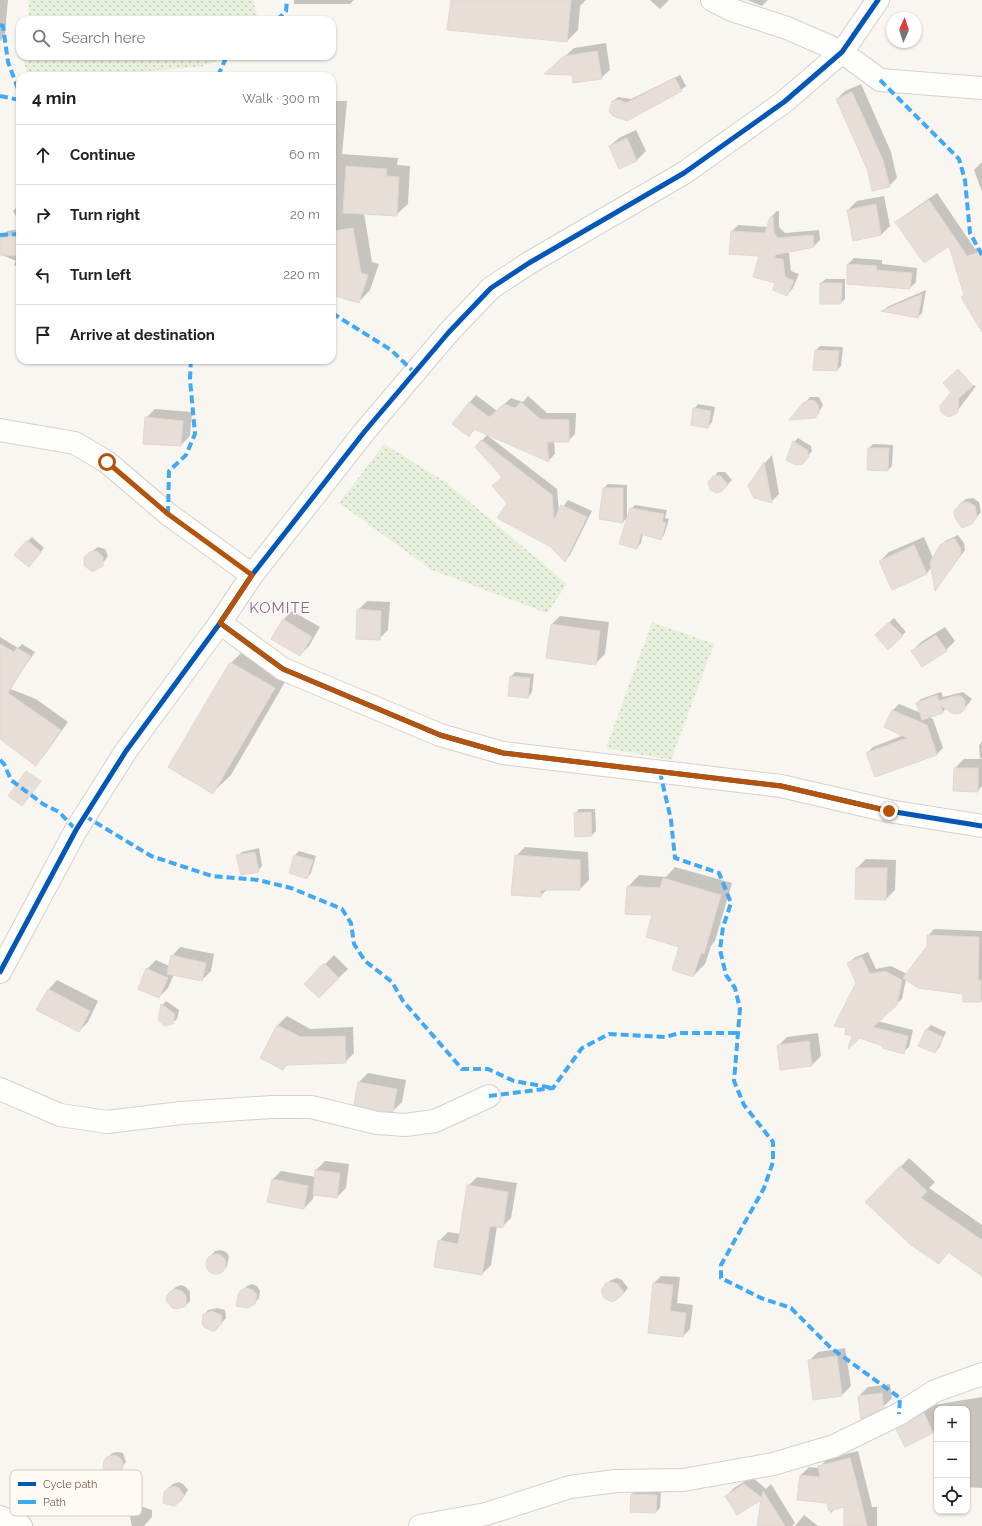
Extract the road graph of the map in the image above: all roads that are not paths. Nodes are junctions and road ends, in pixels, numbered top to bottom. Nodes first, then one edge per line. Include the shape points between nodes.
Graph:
1 (712, 0) edge
2 (878, 0) edge
3 (842, 52) junction
4 (982, 88) edge
5 (0, 430) edge
6 (252, 575) junction
7 (220, 623) junction
8 (982, 826) edge
9 (0, 972) edge
10 (0, 1089) edge
11 (489, 1096) dead end
12 (982, 1374) edge
13 (0, 1517) edge
14 (21, 1526) edge
15 (420, 1526) edge

1 - 3 street
2 - 3 street
3 - 4 street via 880,80
3 - 6 street via 784,102 684,173 529,263 491,288 414,372
5 - 6 street via 75,443 107,462 168,514
6 - 7 street
7 - 8 street via 283,669 440,735 503,753 781,786 889,811
7 - 9 street via 126,751 76,830
10 - 11 street via 60,1115 107,1122 181,1113 311,1107 377,1123 405,1125 435,1121
12 - 15 street via 935,1391 899,1414 834,1446 773,1464 683,1480 616,1481 570,1488 486,1514
13 - 14 street

